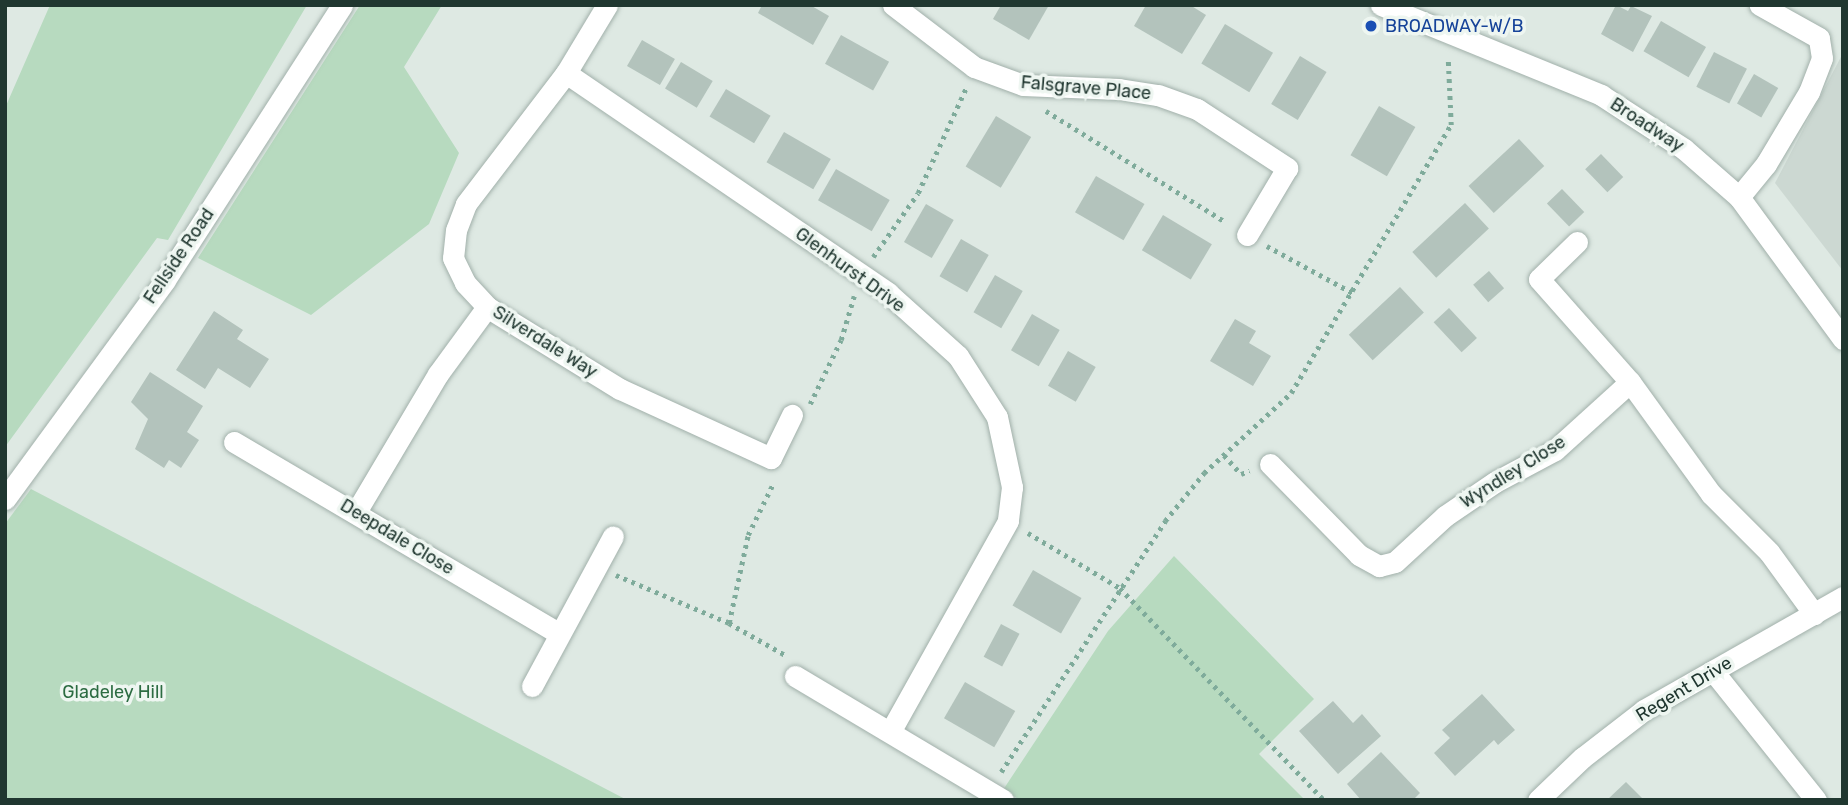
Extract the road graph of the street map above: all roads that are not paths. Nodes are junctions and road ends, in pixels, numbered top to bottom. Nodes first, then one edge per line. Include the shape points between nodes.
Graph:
1 (342, 5) edge
2 (607, 5) edge
3 (893, 5) edge
4 (1381, 5) edge
5 (1760, 5) edge
6 (566, 73) junction
7 (1739, 197) junction
8 (1247, 235) road end
9 (1577, 242) dead end
10 (487, 307) junction
11 (1843, 339) edge
12 (1630, 382) junction
13 (792, 415) dead end
14 (234, 442) dead end
15 (1270, 464) dead end
16 (5, 499) edge
17 (356, 512) junction
18 (613, 536) dead end
19 (1843, 597) edge
20 (1814, 614) junction
21 (558, 634) junction
22 (1713, 671) junction
23 (795, 676) road end
24 (532, 686) dead end
25 (891, 730) junction
26 (996, 795) edge
27 (1538, 800) edge
28 (1816, 800) edge

1 - 16 street, Fellside Road via 165,280
2 - 6 street, Silverdale Way
3 - 8 street, Falsgrave Place via 974,67 1023,85 1158,94 1197,109 1287,168
4 - 7 street, Broadway via 1601,95 1684,149
5 - 7 street via 1819,38 1822,58 1809,92 1766,164
6 - 10 street, Silverdale Way via 466,204 456,230 453,258 465,283
6 - 25 street, Glenhurst Drive via 888,293 958,356 997,417 1012,487 1008,521
7 - 11 street, Broadway
9 - 12 street via 1539,279
10 - 13 street, Silverdale Way via 620,389 771,458
10 - 17 street via 438,374
12 - 15 street, Wyndley Close via 1555,450 1495,482 1445,516 1395,562 1379,566 1359,555
12 - 20 street via 1711,494 1769,552
14 - 17 street, Deepdale Close
17 - 21 street, Deepdale Close
18 - 21 street
19 - 20 street, Regent Drive
20 - 22 street, Regent Drive
21 - 24 street
22 - 27 street, Regent Drive via 1644,710 1582,758
22 - 28 street
23 - 25 street
25 - 26 street

